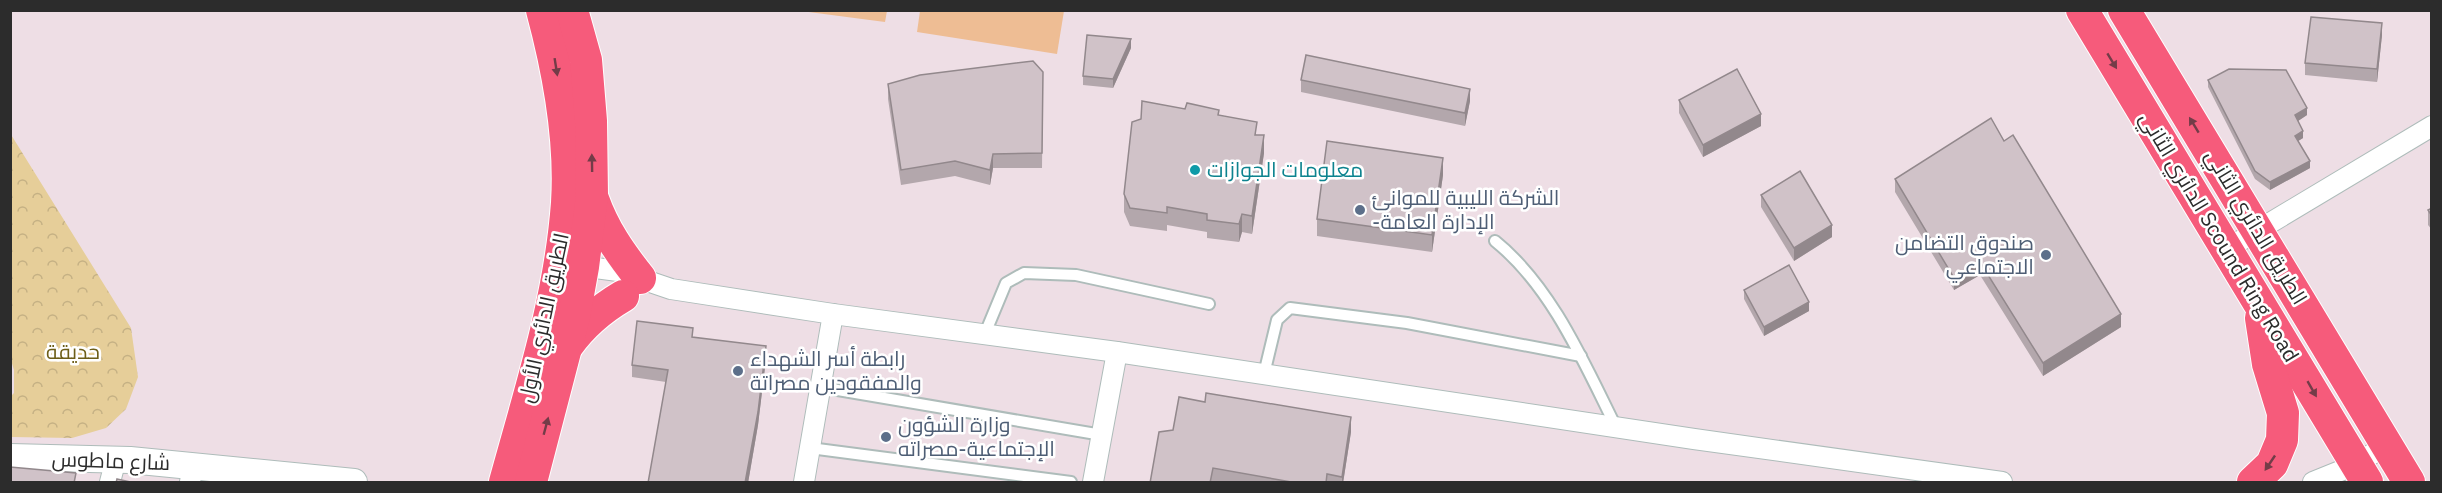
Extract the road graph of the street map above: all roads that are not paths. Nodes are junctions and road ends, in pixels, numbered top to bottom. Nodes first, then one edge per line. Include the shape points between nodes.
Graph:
1 (542, 10) edge
2 (572, 10) edge
3 (2082, 10) edge
4 (2124, 10) edge
5 (2432, 126) edge
6 (592, 196) junction
7 (2258, 231) junction
8 (1495, 241) dead end
9 (2225, 250) junction
10 (569, 279) junction
11 (632, 287) junction
12 (1209, 304) dead end
13 (2259, 306) junction
14 (833, 314) junction
15 (984, 336) junction
16 (568, 345) junction
17 (1118, 352) junction
18 (1581, 356) junction
19 (1264, 374) junction
20 (820, 387) junction
21 (1616, 427) junction
22 (1102, 435) junction
23 (2386, 445) junction
24 (810, 448) junction
25 (10, 457) edge
26 (113, 471) edge
27 (192, 474) edge
28 (2361, 474) edge
29 (2403, 481) edge
30 (354, 483) edge
31 (505, 483) edge
32 (531, 483) edge
33 (804, 483) edge
34 (1071, 483) edge
35 (1093, 483) edge
36 (2002, 483) edge
37 (2253, 483) edge
38 (2313, 483) edge

1 -> 10 main road, الطريق الدائري الأول via 554,54 566,151
6 -> 2 main road, الطريق الدائري الأول via 586,60
3 -> 9 main road, الدائري الثاني Scound Ring Road
7 -> 4 main road, الطريق الدائري الثاني
5 - 7 street
6 - 10 main road, الطريق الدائري الأول
6 - 11 main road
7 - 9 street
7 - 23 main road, الطريق الدائري الثاني
8 - 18 lane via 1515,257 1566,326
9 - 13 main road, الدائري الثاني Scound Ring Road
10 - 11 street
10 - 11 street via 618,271
10 - 16 main road, الطريق الدائري الأول
10 - 31 main road, الطريق الدائري الأول
11 - 14 street via 671,289
11 - 16 main road via 579,329
12 - 15 lane via 1076,275 1024,273 1006,283
13 -> 28 main road, الدائري الثاني Scound Ring Road
13 -> 37 main road via 2268,363 2283,413 2282,440 2272,464
14 - 15 street
14 - 20 street
15 - 17 street
32 -> 16 main road, الطريق الدائري الأول
17 - 19 street
17 - 22 street
18 - 19 lane via 1407,323 1290,308 1277,320
18 - 21 lane
19 - 21 street
20 - 22 lane
20 - 24 street
21 - 36 street
22 - 35 street
23 - 28 street
23 - 29 main road, الطريق الدائري الثاني
24 - 33 street
24 - 34 lane
25 - 26 street, شارع ماطوس
26 - 27 street, شارع ماطوس
27 - 30 street, شارع ماطوس
28 - 38 street

